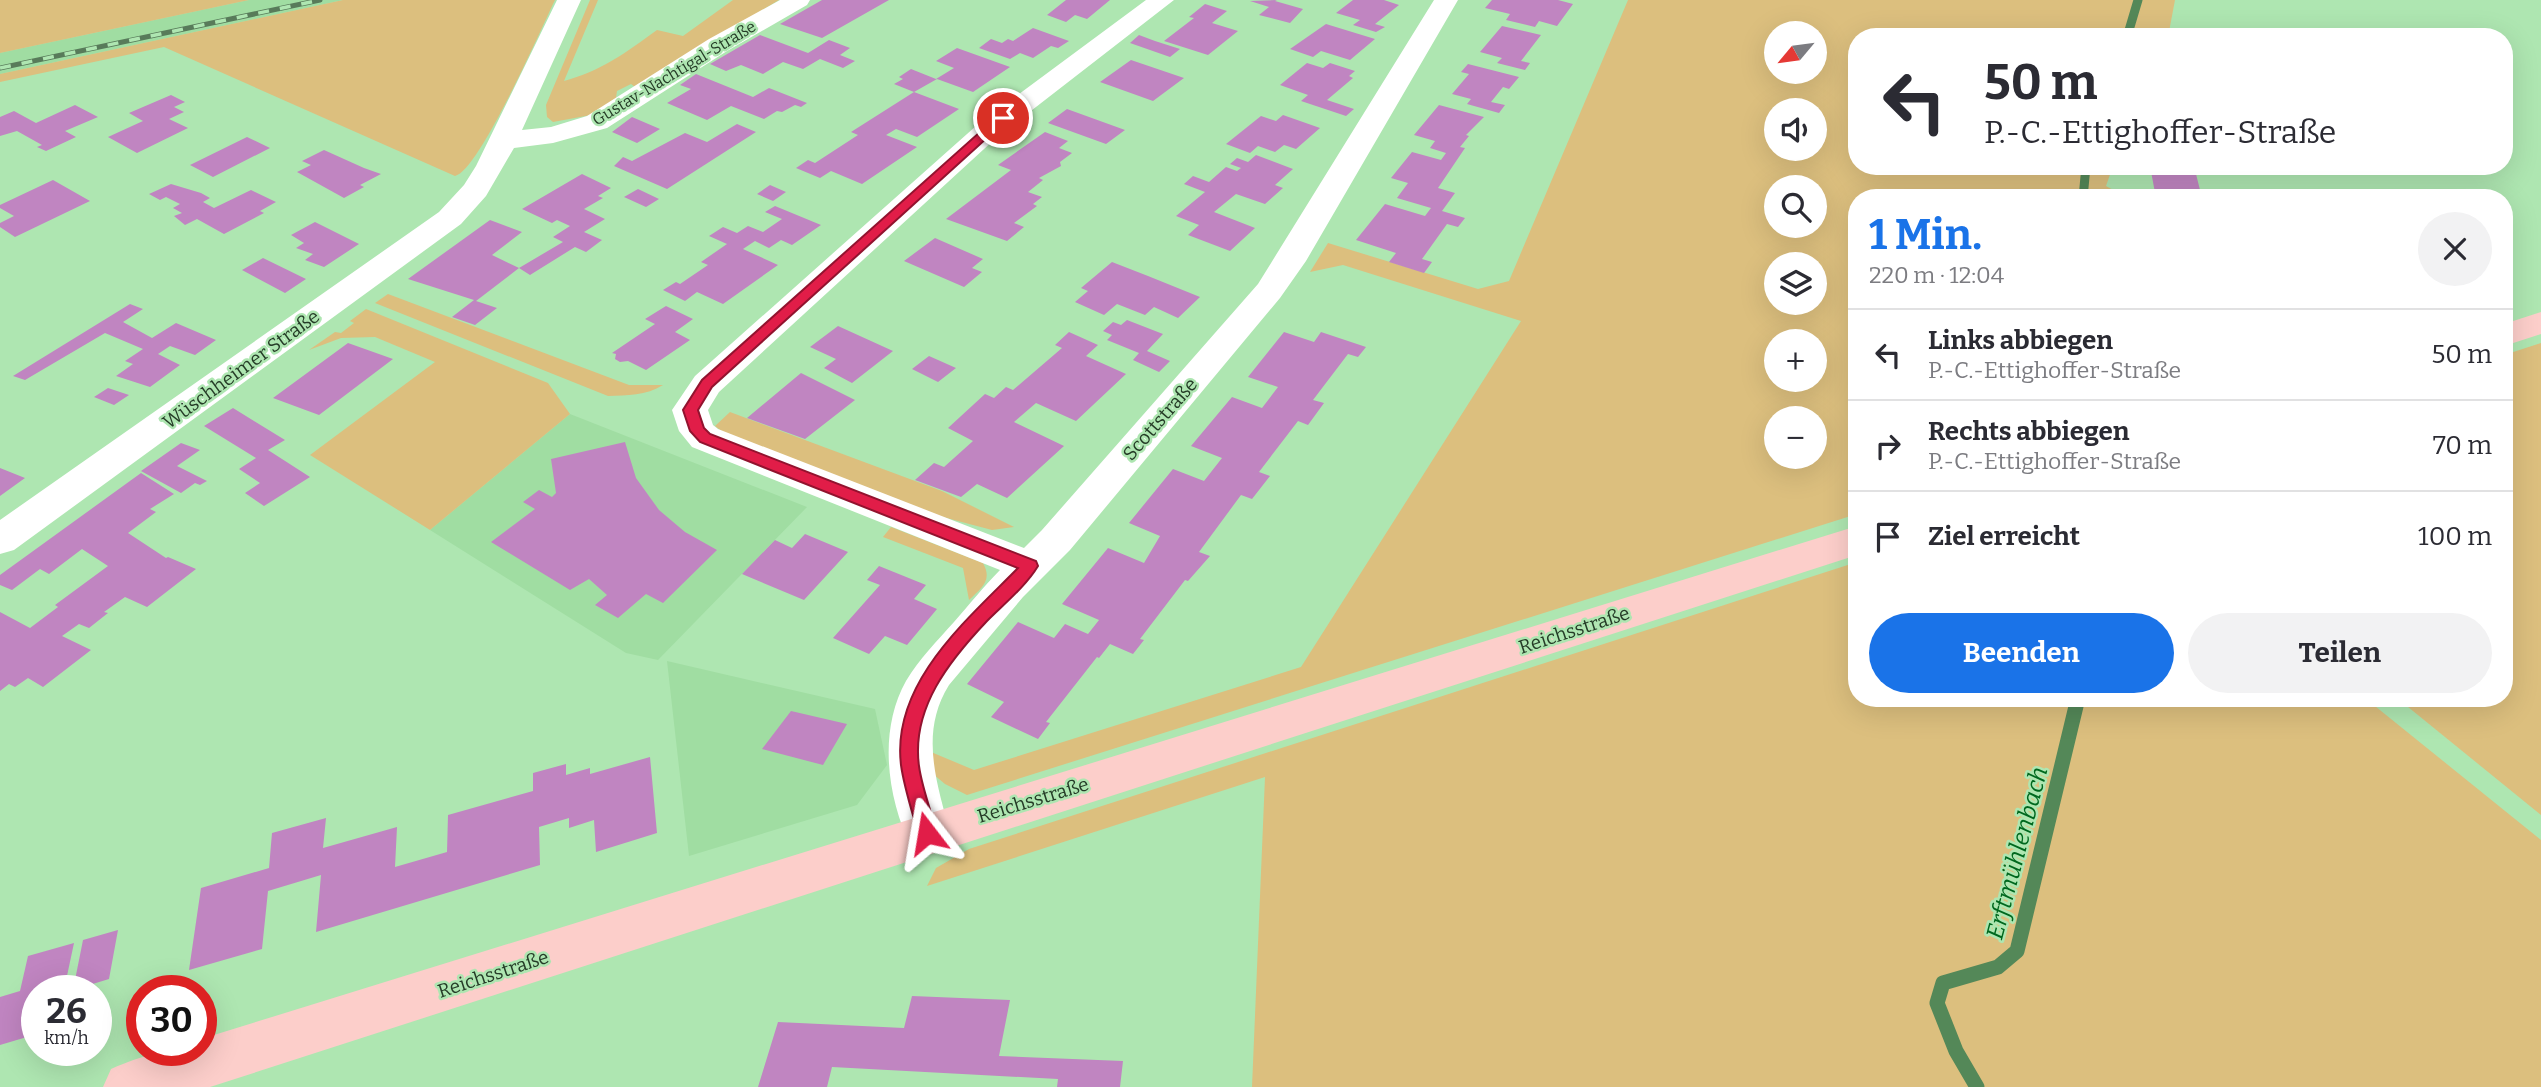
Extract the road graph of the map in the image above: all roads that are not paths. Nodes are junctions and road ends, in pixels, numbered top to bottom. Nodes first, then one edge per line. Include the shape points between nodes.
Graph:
1 (569, 0) edge
2 (798, 0) edge
3 (1162, 0) edge
4 (1446, 0) edge
5 (505, 140) junction
6 (2541, 323) edge
7 (2513, 332) edge
8 (0, 540) edge
9 (1848, 543) edge
10 (1030, 566) junction
11 (927, 833) junction
12 (129, 1087) edge

1 - 5 street, Wüschheimer Straße
2 - 5 street, Gustav-Nachtigal-Straße via 597,122 554,135
3 - 10 street via 986,132 707,384 690,410 697,431 705,438
4 - 10 street, Scottstraße via 1269,291
5 - 8 street, Wüschheimer Straße via 476,190 450,218
6 - 7 main road
9 - 11 main road, Reichsstraße
10 - 11 street, Scottstraße via 978,621 922,692 909,742 910,766
11 - 12 main road, Reichsstraße

